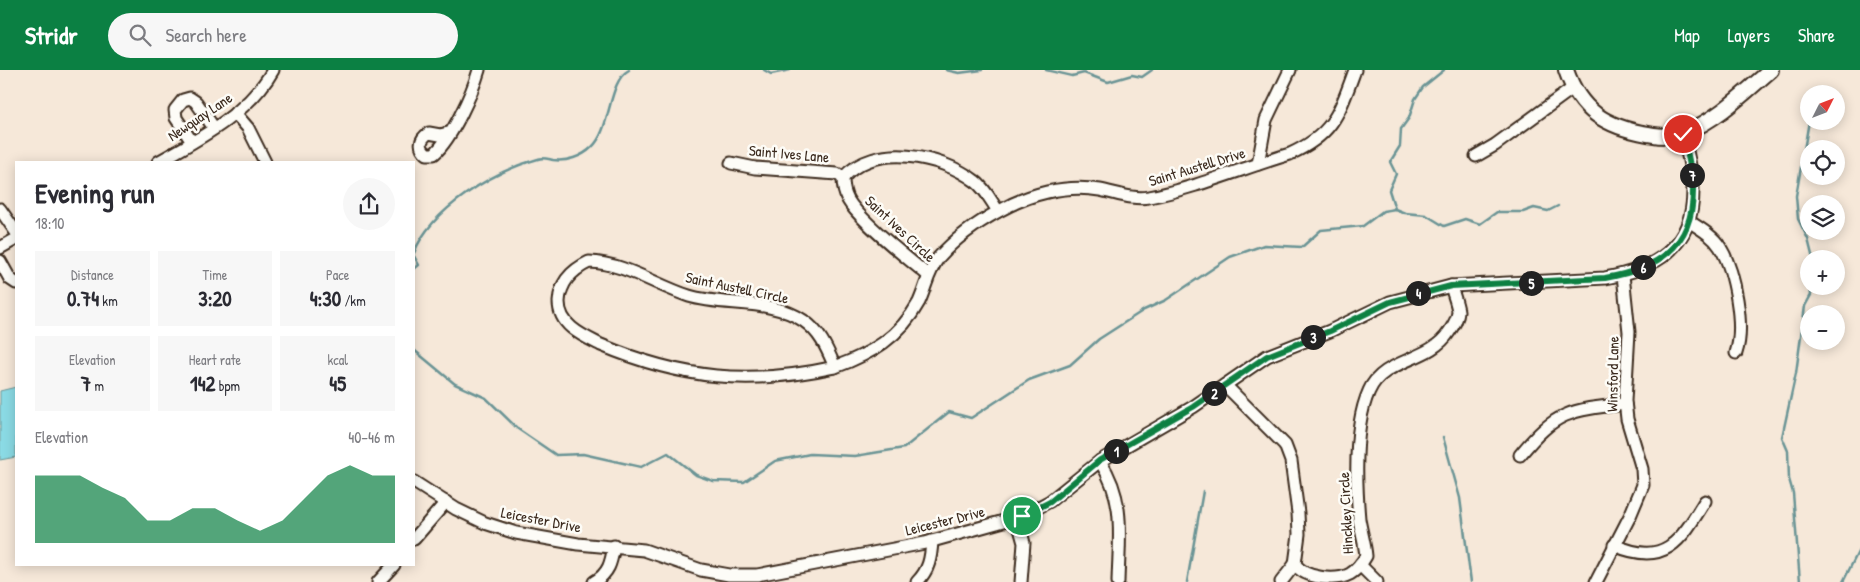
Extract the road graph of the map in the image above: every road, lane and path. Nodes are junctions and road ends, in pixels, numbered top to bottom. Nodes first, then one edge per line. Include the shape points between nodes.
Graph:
1 (273, 70) edge
2 (479, 70) edge
3 (1290, 70) edge
4 (1355, 70) edge
5 (1566, 70) edge
6 (1771, 70) edge
7 (1572, 88) junction
8 (235, 113) junction
9 (214, 128) junction
10 (448, 133) dead end
11 (1683, 134) junction
12 (192, 142) junction
13 (1476, 156) dead end
14 (160, 161) edge
15 (264, 161) edge
16 (731, 163) dead end
17 (1258, 164) junction
18 (844, 178) junction
19 (0, 209) edge
20 (998, 211) junction
21 (1690, 222) junction
22 (15, 231) edge
23 (15, 240) edge
24 (0, 248) edge
25 (0, 261) edge
26 (928, 275) junction
27 (1622, 275) junction
28 (15, 282) edge
29 (1451, 286) junction
30 (1736, 353) dead end
31 (835, 367) junction
32 (1225, 385) junction
33 (1625, 404) junction
34 (1520, 455) dead end
35 (1100, 460) junction
36 (415, 483) edge
37 (1705, 501) dead end
38 (446, 502) junction
39 (1017, 518) junction
40 (415, 538) edge
41 (932, 541) junction
42 (1614, 545) junction
43 (614, 546) junction
44 (1295, 564) junction
45 (1360, 565) junction
46 (393, 566) edge
47 (378, 582) edge
48 (594, 582) edge
49 (917, 582) edge
50 (1022, 582) edge
51 (1118, 582) edge
52 (1281, 582) edge
53 (1377, 582) edge
54 (1596, 582) edge

1 - 8 street, Newquay Lane via 254,97
2 - 10 street via 464,108
3 - 17 street via 1266,120
4 - 17 street, Saint Austell Drive via 1339,111 1327,130 1311,144
5 - 7 main road
6 - 11 main road via 1712,120
7 - 11 main road via 1588,108 1626,130 1659,136
7 - 13 street
8 - 9 street, Newquay Lane
8 - 15 street via 248,128
9 - 12 street, Newquay Lane
9 - 12 street via 196,102 190,98 183,100 176,110 176,118
11 - 21 street, Leicester Drive via 1693,189
12 - 14 street, Newquay Lane
16 - 18 street, Saint Ives Lane via 837,174
17 - 20 street, Saint Austell Drive via 1146,198 1077,188 1026,197
18 - 20 street via 857,164 871,160 902,156 918,158 935,162 976,181
18 - 26 street, Saint Ives Circle via 843,188 849,201
19 - 22 street
20 - 26 street, Saint Austell Drive via 956,241
21 - 27 street, Leicester Drive via 1678,242 1658,261
21 - 30 street via 1709,234 1719,246 1733,276 1740,340
23 - 24 street
25 - 28 street
26 - 31 street, Saint Austell Drive via 906,322 887,342 864,356
27 - 29 street, Leicester Drive
27 - 33 street, Winsford Lane via 1629,332
29 - 32 street, Leicester Drive via 1390,302 1267,356
29 - 45 street, Hinckley Circle via 1458,311 1445,339 1432,351 1382,374 1369,390 1362,409 1358,437 1358,495 1366,556
31 - 31 street, Saint Austell Circle via 738,378 699,375 650,364 582,336 564,321 559,304 560,291 576,268 589,262 607,263 690,296 768,308 803,320 820,335
32 - 35 street, Leicester Drive via 1186,412
32 - 44 street via 1285,445 1291,461 1298,513
33 - 34 street via 1570,412 1544,428
33 - 42 street, Winsford Lane via 1642,470 1642,485
35 - 39 street, Leicester Drive via 1050,502
35 - 51 street via 1116,491 1120,510
36 - 38 street, Leicester Drive
37 - 42 street via 1690,526 1671,546 1645,555
38 - 40 street
38 - 43 street, Leicester Drive via 485,523 516,533 578,544
39 - 41 street, Leicester Drive
39 - 50 street via 1024,543
41 - 43 street, Leicester Drive via 744,576 700,570 644,550
41 - 49 street via 931,559
42 - 54 street, Winsford Lane
43 - 48 street via 608,570
44 - 45 street, Hinckley Circle via 1299,571 1309,576 1328,579 1348,576
44 - 52 street
45 - 53 street
46 - 47 street

